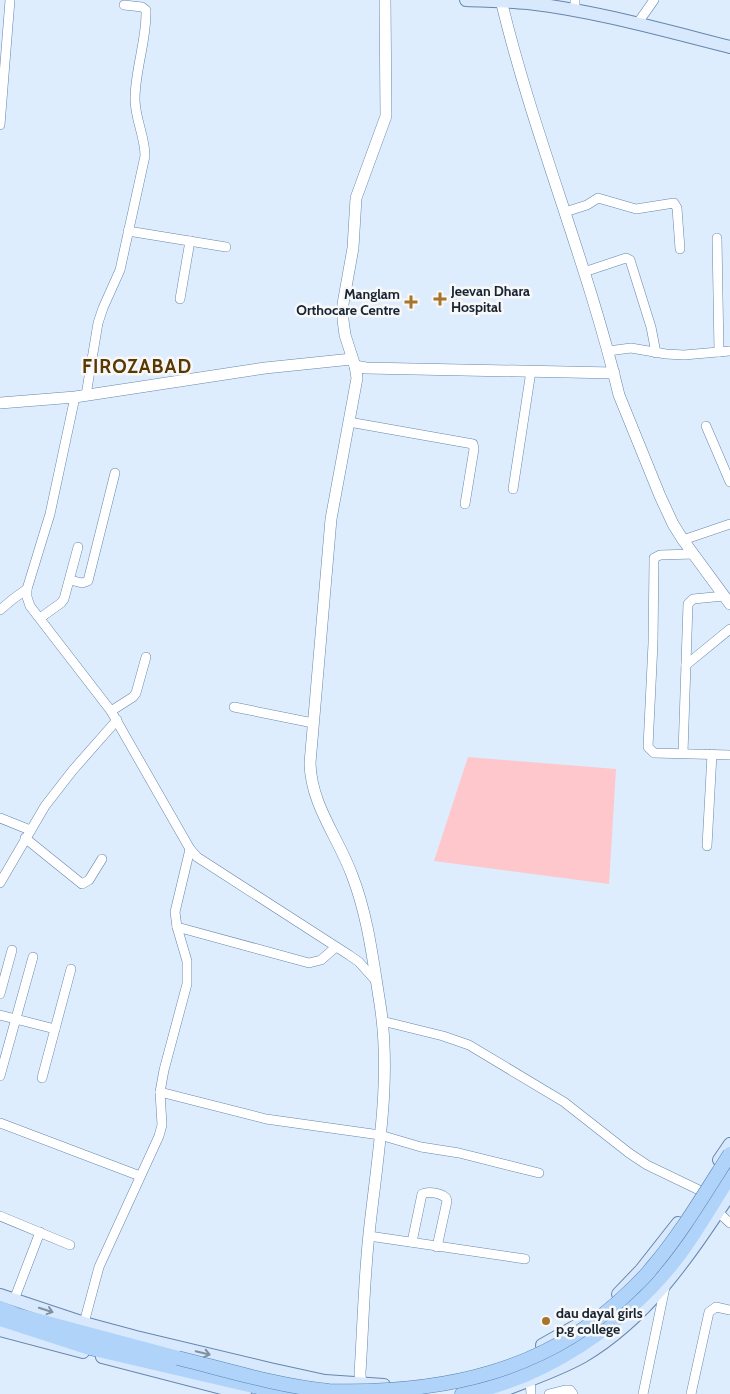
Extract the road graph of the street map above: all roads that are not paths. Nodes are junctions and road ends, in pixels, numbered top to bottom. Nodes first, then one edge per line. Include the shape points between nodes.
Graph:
1 (10, 0) edge
2 (385, 0) edge
3 (466, 0) edge
4 (654, 0) edge
5 (501, 1) edge
6 (124, 5) dead end
7 (575, 5) edge
8 (638, 24) junction
9 (730, 48) edge
10 (0, 125) edge
11 (565, 212) junction
12 (128, 231) junction
13 (717, 238) dead end
14 (190, 241) junction
15 (226, 247) dead end
16 (680, 249) dead end
17 (584, 272) junction
18 (180, 299) dead end
19 (608, 351) junction
20 (730, 351) edge
21 (719, 352) junction
22 (656, 353) junction
23 (353, 362) junction
24 (532, 371) junction
25 (614, 373) junction
26 (81, 396) junction
27 (0, 403) edge
28 (349, 422) junction
29 (706, 426) dead end
30 (115, 473) dead end
31 (730, 482) edge
32 (512, 489) dead end
33 (465, 504) dead end
34 (730, 524) edge
35 (683, 540) junction
36 (78, 547) dead end
37 (694, 554) junction
38 (70, 580) junction
39 (27, 589) junction
40 (727, 600) edge
41 (0, 610) edge
42 (40, 618) junction
43 (730, 629) edge
44 (146, 657) dead end
45 (686, 665) junction
46 (234, 707) dead end
47 (111, 711) junction
48 (117, 720) junction
49 (314, 723) junction
50 (683, 753) junction
51 (712, 754) junction
52 (730, 755) edge
53 (0, 818) edge
54 (28, 834) junction
55 (707, 846) dead end
56 (190, 849) junction
57 (102, 859) dead end
58 (0, 883) edge
59 (177, 927) junction
60 (336, 947) junction
61 (12, 950) dead end
62 (33, 957) dead end
63 (71, 969) dead end
64 (376, 981) junction
65 (0, 994) edge
66 (0, 1015) edge
67 (16, 1020) junction
68 (382, 1021) junction
69 (55, 1029) junction
70 (0, 1076) edge
71 (42, 1078) dead end
72 (160, 1092) junction
73 (0, 1123) edge
74 (380, 1135) junction
75 (730, 1144) edge
76 (730, 1154) edge
77 (539, 1173) dead end
78 (140, 1176) junction
79 (730, 1176) edge
80 (699, 1190) junction
81 (730, 1194) edge
82 (718, 1212) junction
83 (1, 1218) edge
84 (730, 1224) edge
85 (40, 1232) junction
86 (369, 1236) junction
87 (412, 1242) junction
88 (70, 1245) dead end
89 (437, 1247) junction
90 (525, 1259) dead end
91 (665, 1286) junction
92 (0, 1295) edge
93 (14, 1300) junction
94 (0, 1308) edge
95 (730, 1310) edge
96 (0, 1319) edge
97 (84, 1323) junction
98 (0, 1330) edge
99 (174, 1363) junction
100 (530, 1380) junction
101 (361, 1389) edge
102 (245, 1394) edge
103 (288, 1394) edge
104 (462, 1394) edge
105 (494, 1394) edge
106 (531, 1394) edge
107 (549, 1394) edge
108 (573, 1394) edge
109 (643, 1394) edge
110 (691, 1394) edge

1 - 10 street
2 - 23 street via 386,116 356,198 343,304 345,335
3 - 5 main road
4 - 8 street
5 - 7 main road
5 - 11 street via 535,122
6 - 12 street via 145,8 146,13 135,102 145,156
7 - 8 main road
8 - 9 main road
11 - 16 street via 598,198 636,208 674,203
11 - 17 street
12 - 14 street
12 - 26 street via 120,270 98,323
13 - 21 street
14 - 15 street
14 - 18 street
17 - 19 street
17 - 22 street via 626,258 630,260
19 - 22 street via 631,348
19 - 25 street
20 - 21 street
21 - 22 street
23 - 24 street via 366,368
23 - 26 street via 265,368
23 - 28 street via 357,378
24 - 25 street
24 - 32 street
25 - 35 street via 626,413 660,496
26 - 27 street
26 - 39 street
28 - 33 street via 474,444
28 - 49 street via 328,544
29 - 31 street
30 - 38 street via 88,581
34 - 35 street
35 - 37 street
36 - 38 street
37 - 40 street
37 - 50 street via 654,558 648,747 654,753
38 - 42 street via 61,603
39 - 41 street
39 - 42 street via 28,602
40 - 45 street via 690,601
42 - 47 street
43 - 45 street
44 - 47 street via 136,693
45 - 50 street
46 - 49 street
47 - 48 street
48 - 54 street via 58,789
48 - 56 street
49 - 64 street via 310,763 313,788 358,889
50 - 51 street
51 - 52 street
51 - 55 street
53 - 54 street
54 - 57 street via 82,884 89,880
54 - 58 street
56 - 59 street via 175,912
56 - 60 street via 205,863
59 - 60 street via 309,963 320,960
59 - 72 street via 187,961 187,984
60 - 64 street via 359,962
61 - 65 street
62 - 67 street
63 - 69 street
64 - 68 street
66 - 67 street
67 - 69 street
67 - 70 street
68 - 74 street via 384,1084
68 - 80 street via 469,1045 564,1102 629,1154
69 - 71 street
72 - 74 street via 266,1119
72 - 78 street via 162,1125
73 - 78 street
74 - 77 street
74 - 86 street
75 - 80 main road
76 - 99 main road, bridge via 656,1263 618,1302 587,1328 531,1360 500,1373 464,1383 377,1394 269,1381
78 - 97 street via 99,1267
79 - 104 main road via 676,1259 643,1296 610,1325 571,1352 524,1375
80 - 101 main road via 676,1226 630,1282 605,1305 552,1340 496,1367 441,1381
81 - 82 main road
82 - 84 street
82 - 91 main road
83 - 85 street
85 - 88 street
85 - 93 street
86 - 87 street
86 - 101 street
87 - 89 street
87 - 89 street via 422,1194 442,1194 446,1201
89 - 90 street
91 - 100 main road via 641,1311 582,1357
91 - 109 street
92 - 93 main road
93 -> 97 main road
94 - 99 main road
95 - 110 street via 716,1307 709,1312
96 - 99 main road via 90,1348
97 -> 101 main road
98 - 102 main road
99 - 103 main road
100 - 105 main road
100 - 106 street
107 - 108 street via 570,1390

